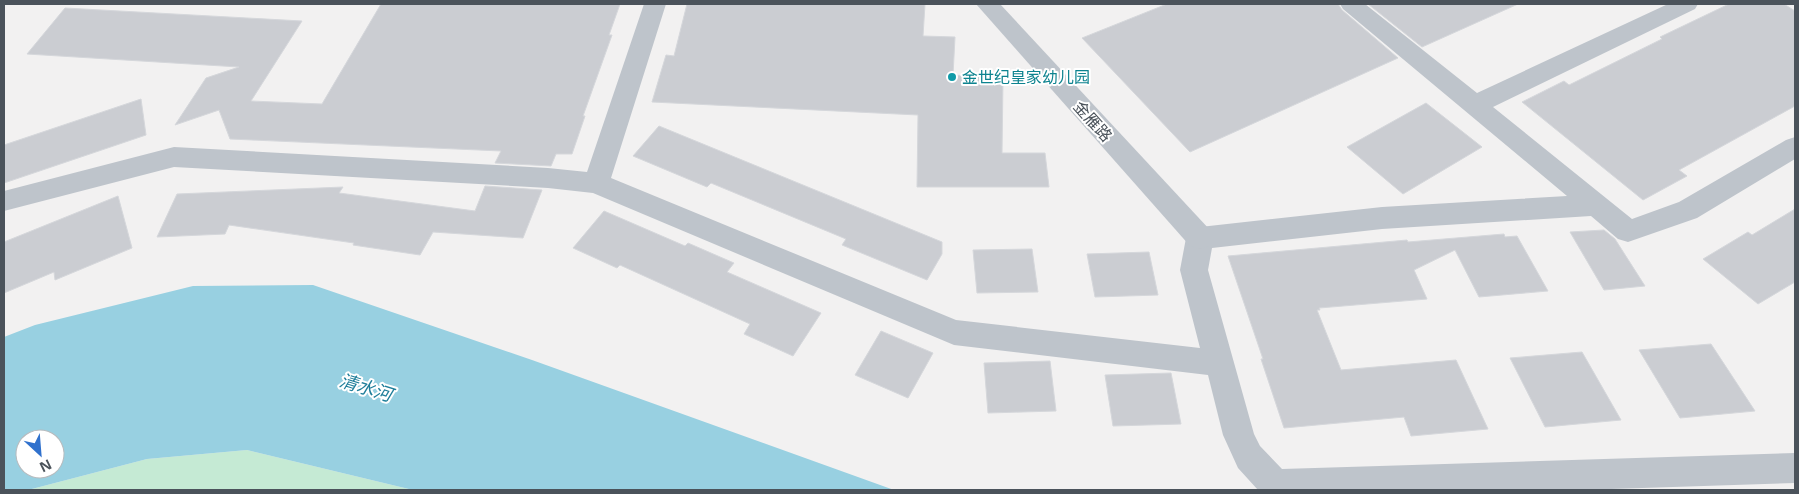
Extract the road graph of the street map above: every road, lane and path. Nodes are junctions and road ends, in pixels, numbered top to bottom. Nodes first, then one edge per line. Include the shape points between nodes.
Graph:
1 (654, 4) edge
2 (987, 4) edge
3 (1351, 4) edge
4 (1687, 4) edge
5 (1474, 105) junction
6 (1795, 146) edge
7 (596, 183) junction
8 (4, 201) edge
9 (1597, 205) junction
10 (1200, 238) junction
11 (1219, 362) junction
12 (1795, 468) edge

1 - 7 street
2 - 10 street, 金雁路
3 - 5 street
4 - 5 street
5 - 9 street
6 - 9 street via 1688,210 1628,231
7 - 8 street via 174,157
7 - 11 street via 954,332
9 - 10 street via 1382,218
10 - 11 street via 1194,270
11 - 12 street via 1239,435 1249,457 1275,485

